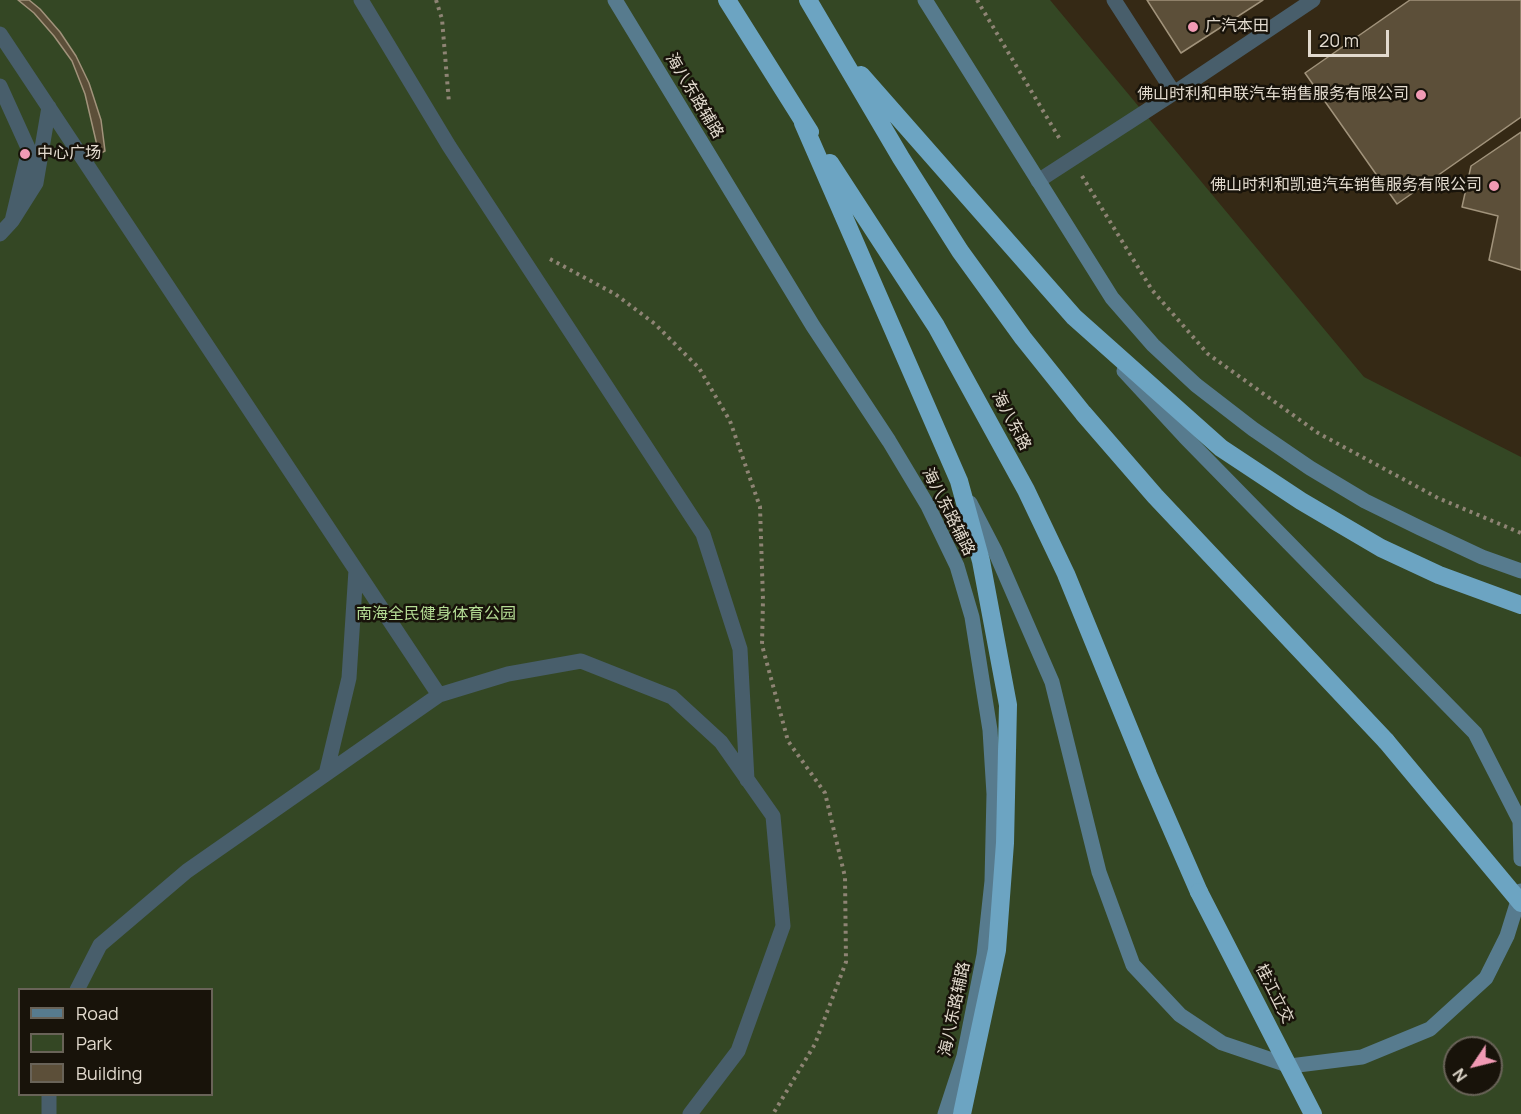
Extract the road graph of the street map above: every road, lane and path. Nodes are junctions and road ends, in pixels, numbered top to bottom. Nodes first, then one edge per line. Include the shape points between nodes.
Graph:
1 (361, 0) edge
2 (615, 0) edge
3 (727, 0) edge
4 (808, 0) edge
5 (925, 0) edge
6 (977, 0) edge
7 (1114, 0) edge
8 (1313, 0) edge
9 (0, 34) edge
10 (831, 41) junction
11 (0, 86) edge
12 (1174, 93) junction
13 (49, 107) junction
14 (803, 123) junction
15 (1072, 159) junction
16 (1038, 181) junction
17 (12, 222) junction
18 (0, 234) edge
19 (1074, 317) junction
20 (959, 481) junction
21 (1521, 533) edge
22 (356, 570) junction
23 (1521, 571) edge
24 (1521, 605) edge
25 (440, 695) junction
26 (326, 774) junction
27 (747, 780) junction
28 (1521, 859) edge
29 (1521, 891) edge
30 (1199, 892) joint
31 (1521, 903) edge
32 (78, 988) edge
33 (50, 1096) edge
34 (49, 1114) edge
35 (690, 1114) edge
36 (945, 1114) edge
37 (962, 1114) edge
38 (1313, 1114) edge

1 - 27 lane via 450,146 703,534 740,649
2 - 36 main road, 海八东路辅路 via 813,326 889,441 928,506 957,566 972,617 990,730 993,881 984,955 964,1056
3 - 14 highway, 海八东路
4 - 10 highway
5 - 16 main road
6 - 15 path
7 - 12 lane
8 - 12 lane
9 - 13 lane
10 - 19 highway
10 - 31 highway, bridge via 960,251 1083,413 1155,496 1386,741
11 - 17 lane via 28,150
12 - 15 lane
13 - 17 lane via 36,183
13 - 22 lane
14 - 20 highway
14 - 30 highway, 海八东路 via 936,326 1026,490 1066,574
15 - 16 lane
15 - 21 path via 1152,290 1208,354 1318,434 1438,498
16 - 23 main road via 1112,298 1153,345 1196,385 1253,429 1365,501 1482,557
17 - 18 lane
19 - 24 highway via 1221,448 1301,501 1381,548 1439,575
19 - 28 main road via 1185,437 1475,733 1520,821
20 - 29 main road via 1052,682 1099,872 1133,965 1180,1015 1222,1043 1290,1066 1362,1058 1430,1029 1486,978 1507,936
20 - 37 highway via 981,561 1008,705 1005,843 997,950
22 - 25 lane
22 - 26 lane via 349,678
25 - 26 lane
25 - 27 lane via 508,674 581,661 672,697 721,742
26 - 32 lane via 187,871 100,945
27 - 35 lane via 773,816 783,926 738,1052
30 - 38 highway, 桂江立交, bridge
33 - 34 lane

